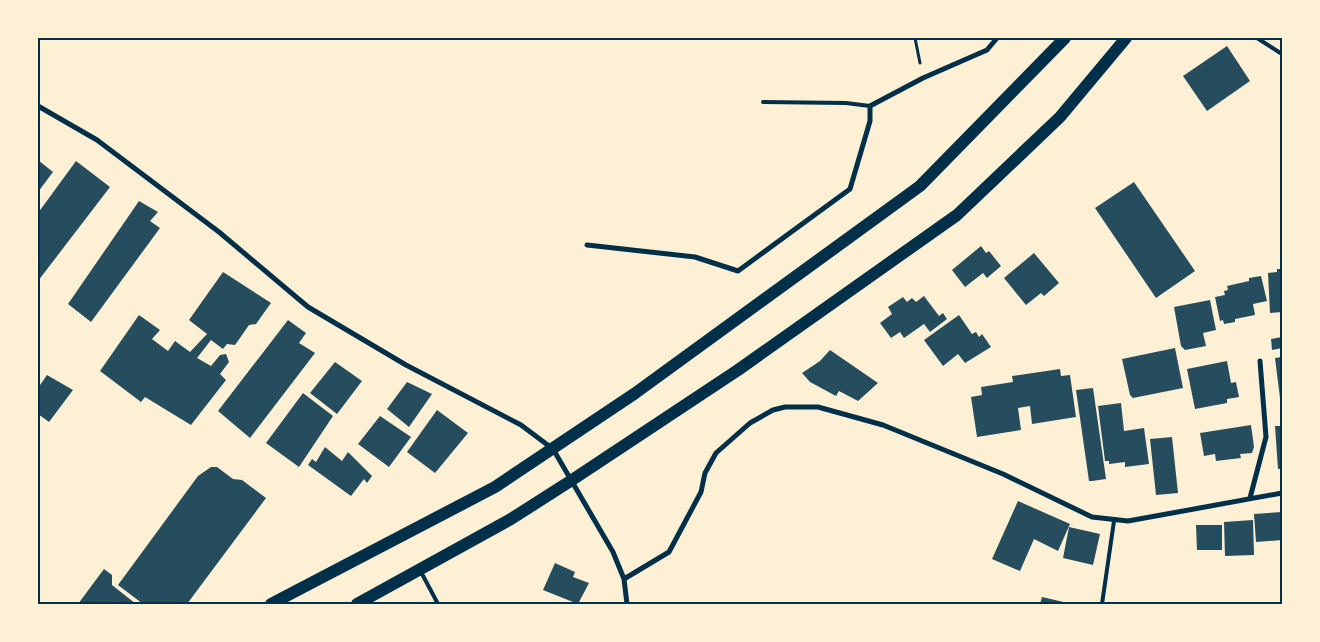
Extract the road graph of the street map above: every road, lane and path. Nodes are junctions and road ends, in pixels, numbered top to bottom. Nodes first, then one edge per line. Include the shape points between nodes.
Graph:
1 (915, 38) edge
2 (997, 38) edge
3 (1065, 38) edge
4 (1126, 38) edge
5 (1257, 38) edge
6 (1282, 54) edge
7 (922, 78) junction
8 (763, 102) dead end
9 (38, 106) edge
10 (870, 106) junction
11 (587, 245) dead end
12 (1260, 362) dead end
13 (553, 449) junction
14 (572, 480) junction
15 (1282, 494) edge
16 (1250, 498) junction
17 (1114, 521) junction
18 (420, 570) junction
19 (624, 579) junction
20 (271, 604) edge
21 (357, 604) edge
22 (438, 604) edge
23 (627, 604) edge
24 (1102, 604) edge

1 - 7 path
2 - 7 street via 987,50
3 - 13 main road via 920,186
4 - 14 main road via 1060,117 957,215 738,370
5 - 6 lane
7 - 10 street
8 - 10 lane
9 - 13 street via 97,140 219,232 308,307 406,365 521,426
10 - 11 street via 870,121 850,189 738,271 695,257
12 - 16 street via 1266,437
13 - 14 street
13 - 20 main road via 495,487
14 - 18 main road
14 - 19 street via 605,537
15 - 16 street
16 - 17 street
17 - 19 street via 1092,518 1003,474 883,426 818,407 785,407 750,423 716,453 701,492 669,552
17 - 24 lane
18 - 21 main road
18 - 22 lane
19 - 23 street

